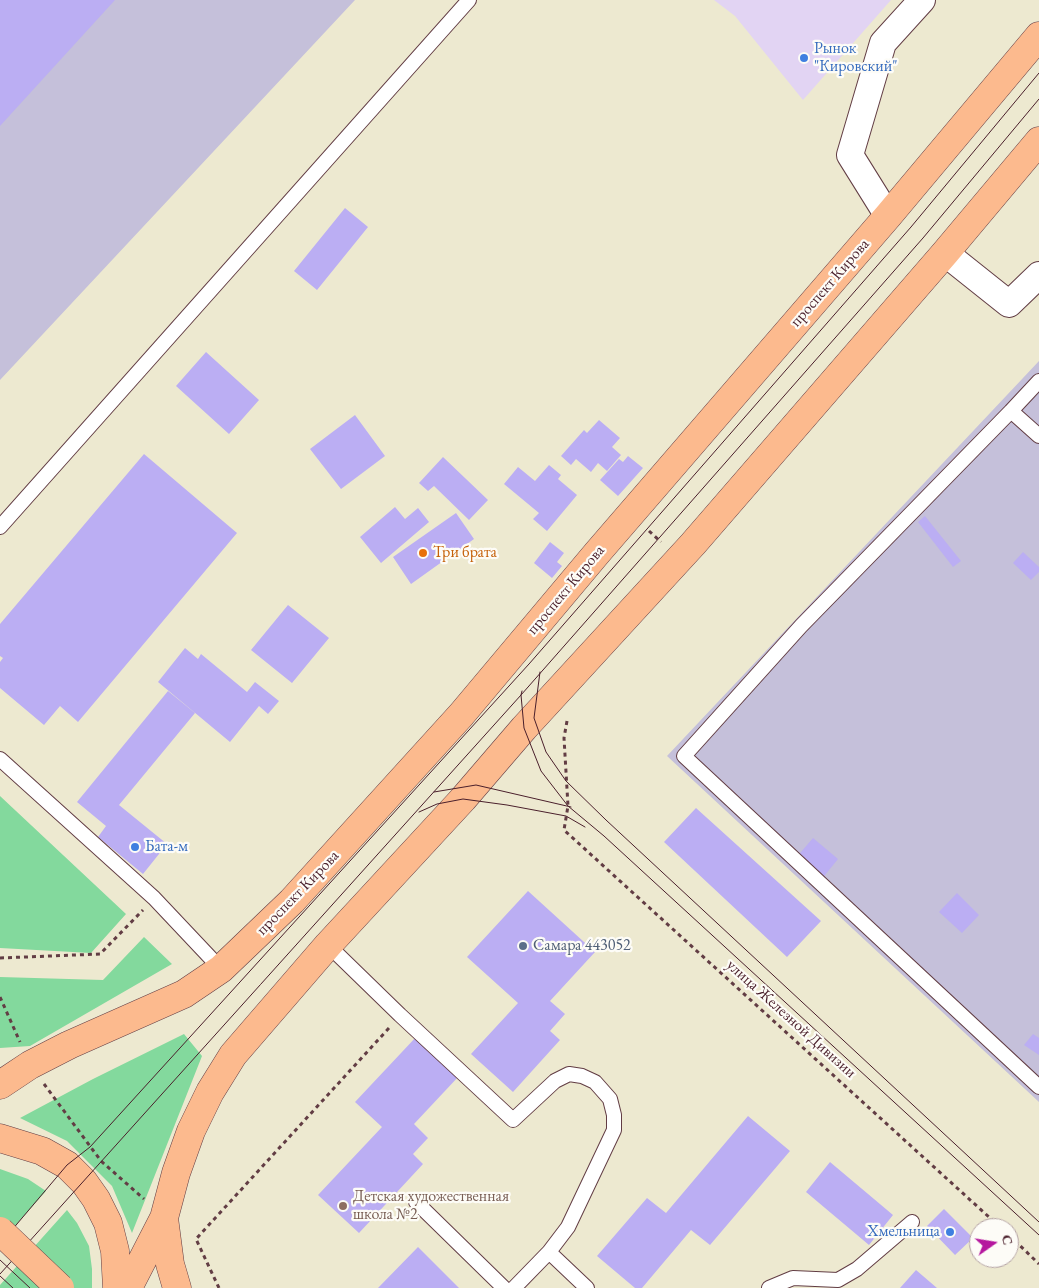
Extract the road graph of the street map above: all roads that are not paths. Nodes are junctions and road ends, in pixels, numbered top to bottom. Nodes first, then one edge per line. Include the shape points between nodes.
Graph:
1 (469, 0) edge
2 (922, 0) edge
3 (1039, 36) edge
4 (1039, 141) edge
5 (888, 216) junction
6 (945, 253) junction
7 (1039, 275) edge
8 (1039, 380) edge
9 (1011, 411) junction
10 (1039, 436) edge
11 (0, 527) edge
12 (0, 759) edge
13 (328, 945) junction
14 (221, 969) junction
15 (19, 1061) edge
16 (0, 1085) edge
17 (1039, 1086) edge
18 (0, 1124) edge
19 (0, 1138) edge
20 (42, 1151) junction
21 (416, 1202) dead end
22 (164, 1218) junction
23 (912, 1222) dead end
24 (0, 1231) edge
25 (549, 1252) junction
26 (129, 1286) edge
27 (60, 1288) edge
28 (177, 1288) edge
29 (504, 1288) edge
30 (514, 1288) edge
31 (587, 1288) edge
32 (769, 1288) edge

1 - 11 lane
2 - 5 street via 883,43 850,155
3 - 5 main road, проспект Кирова
4 - 6 main road
5 - 14 main road, проспект Кирова via 461,715 292,901
6 - 7 street via 1008,304
6 - 13 main road via 678,561
8 - 9 lane
9 - 10 lane
9 - 17 lane via 801,626 684,756
12 - 14 lane via 154,898
13 - 22 main road via 233,1055 210,1092 188,1140
13 - 25 lane via 513,1120 555,1081 568,1074 595,1082 610,1099 614,1130 572,1220
14 - 15 main road, проспект Кирова via 184,994 69,1045
15 - 16 main road, проспект Кирова
18 - 20 main road
19 - 20 main road
20 - 26 main road via 67,1165 96,1199 108,1223 114,1251
21 - 29 lane
22 - 26 main road
22 - 28 main road via 170,1264
23 - 32 lane via 857,1269 838,1280 793,1278
24 - 27 main road, bridge
25 - 30 lane
25 - 31 lane

